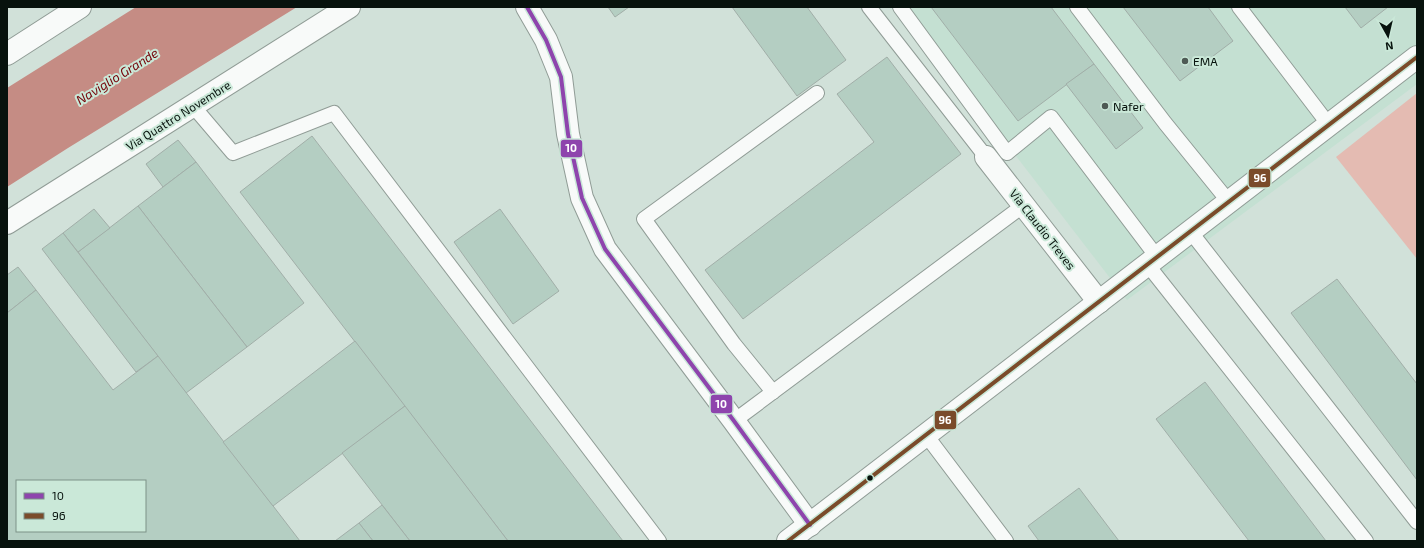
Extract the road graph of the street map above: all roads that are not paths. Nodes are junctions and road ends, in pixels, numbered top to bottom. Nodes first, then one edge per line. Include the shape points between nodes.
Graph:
1 (80, 7) edge
2 (348, 7) edge
3 (527, 7) edge
4 (869, 7) edge
5 (900, 7) edge
6 (1077, 7) edge
7 (1239, 7) edge
8 (7, 54) edge
9 (1417, 57) edge
10 (817, 92) dead end
11 (193, 106) junction
12 (1329, 125) junction
13 (986, 157) joint
14 (1229, 202) junction
15 (1024, 206) junction
16 (7, 223) edge
17 (1190, 231) junction
18 (1152, 261) junction
19 (1099, 302) junction
20 (773, 392) junction
21 (734, 421) junction
22 (926, 435) junction
23 (1417, 522) edge
24 (810, 524) junction
25 (659, 541) edge
26 (788, 541) edge
27 (1006, 541) edge
28 (1366, 541) edge

1 - 8 street
2 - 11 street, Via Quattro Novembre
3 - 21 street via 546,40 561,77 568,134 582,198 604,249
4 - 13 lane
5 - 18 lane via 1007,153 1052,117
6 - 14 lane
7 - 12 lane
9 - 12 street
10 - 20 lane via 644,219 734,344
11 - 16 street, Via Quattro Novembre
11 - 25 lane via 233,153 334,113
12 - 14 street
13 - 15 street, Via Claudio Treves
14 - 17 street
15 - 19 street, Via Claudio Treves
15 - 20 lane
17 - 18 street
17 - 23 lane
18 - 19 street
18 - 28 lane
19 - 22 street
20 - 21 lane
21 - 24 street
22 - 24 street
22 - 27 lane
24 - 26 street

